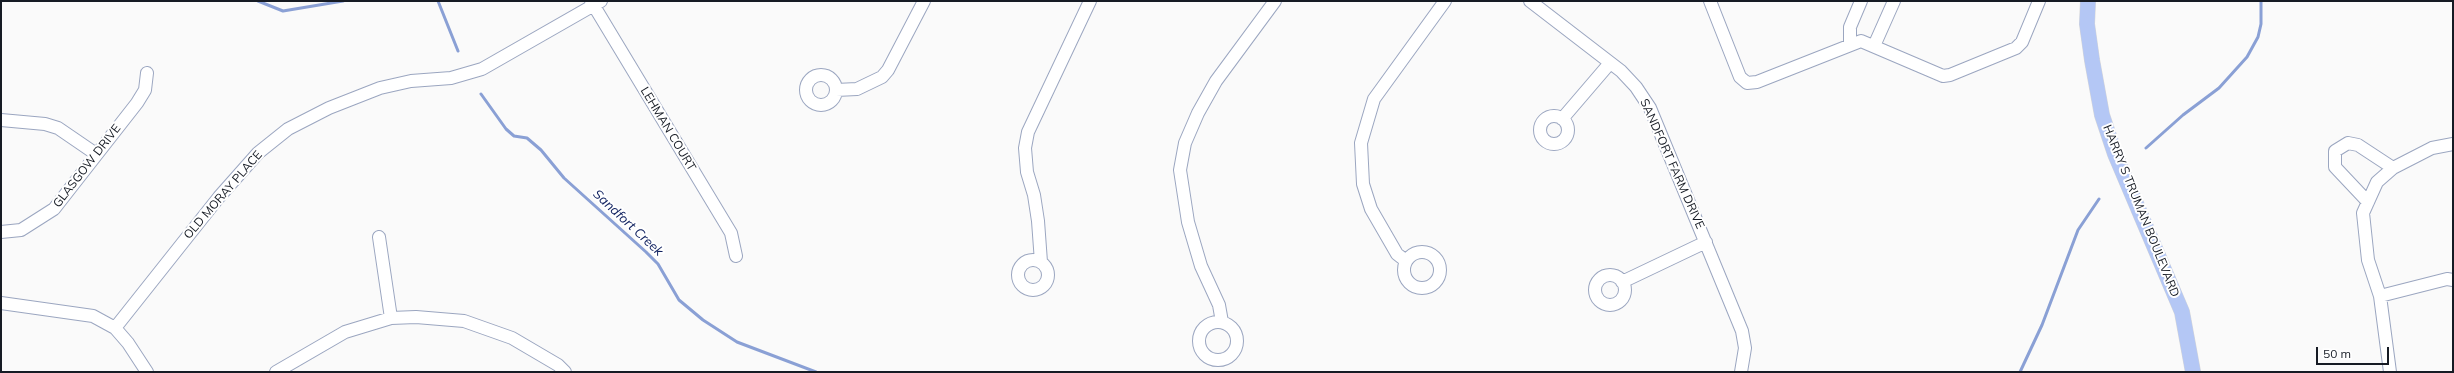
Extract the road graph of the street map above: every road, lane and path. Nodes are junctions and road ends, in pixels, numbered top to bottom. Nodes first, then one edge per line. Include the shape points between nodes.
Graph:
1 (1090, 1) edge
2 (1275, 1) edge
3 (1445, 1) edge
4 (1710, 1) edge
5 (1861, 1) edge
6 (1894, 1) edge
7 (2039, 1) edge
8 (2088, 1) edge
9 (595, 2) edge
10 (1534, 2) edge
11 (919, 3) edge
12 (1850, 44) junction
13 (1874, 46) junction
14 (1610, 62) junction
15 (148, 73) dead end
16 (836, 90) dead end
17 (1562, 119) dead end
18 (1, 120) edge
19 (2453, 144) edge
20 (96, 154) junction
21 (2393, 168) junction
22 (2368, 202) junction
23 (1, 232) edge
24 (379, 237) dead end
25 (1706, 242) junction
26 (736, 256) dead end
27 (1406, 261) dead end
28 (1041, 262) dead end
29 (2453, 280) edge
30 (1622, 282) dead end
31 (2380, 296) junction
32 (1, 303) edge
33 (391, 318) junction
34 (1222, 322) dead end
35 (115, 328) junction
36 (147, 372) edge
37 (276, 372) edge
38 (565, 372) edge
39 (1741, 372) edge
40 (2193, 372) edge
41 (2390, 372) edge

1 - 28 street via 1028,132 1025,148 1027,172 1036,208
2 - 34 street via 1216,81 1198,113 1185,143 1180,170 1188,222 1201,266 1220,305
3 - 27 street via 1374,100 1361,143 1363,184 1372,209 1397,254
4 - 12 street via 1740,77 1747,83 1757,82
5 - 12 street via 1850,27
6 - 13 street
7 - 13 street via 2022,42 2016,48 1950,75 1943,76
8 - 40 main road, HARRY S TRUMAN BOULEVARD via 2087,24 2102,115 2182,312
9 - 26 street, LEHMAN COURT via 731,233
9 - 35 street, OLD MORAY PLACE via 482,69 451,78 411,81 380,88 329,108 288,129 258,153 218,197
10 - 14 street, SANDFORT FARM DRIVE
11 - 16 street via 888,70 882,77 857,89
12 - 13 street via 1861,41
14 - 17 street
14 - 25 street, SANDFORT FARM DRIVE via 1636,87 1650,108
15 - 20 street, GLASGOW DRIVE via 145,90 137,104
18 - 20 street via 45,124 58,128
19 - 21 street via 2432,148
20 - 23 street, GLASGOW DRIVE via 54,209 21,230
21 - 22 street via 2377,182
21 - 22 street via 2358,145 2348,143 2335,151 2335,167
22 - 31 street via 2363,213 2368,260
24 - 33 street
25 - 30 street
25 - 39 street, SANDFORT FARM DRIVE via 1742,331 1745,348
29 - 31 street via 2447,279
31 - 41 street
32 - 35 street via 93,316
33 - 37 street via 345,332
33 - 38 street via 416,317 464,321 512,338 558,365
35 - 36 street

